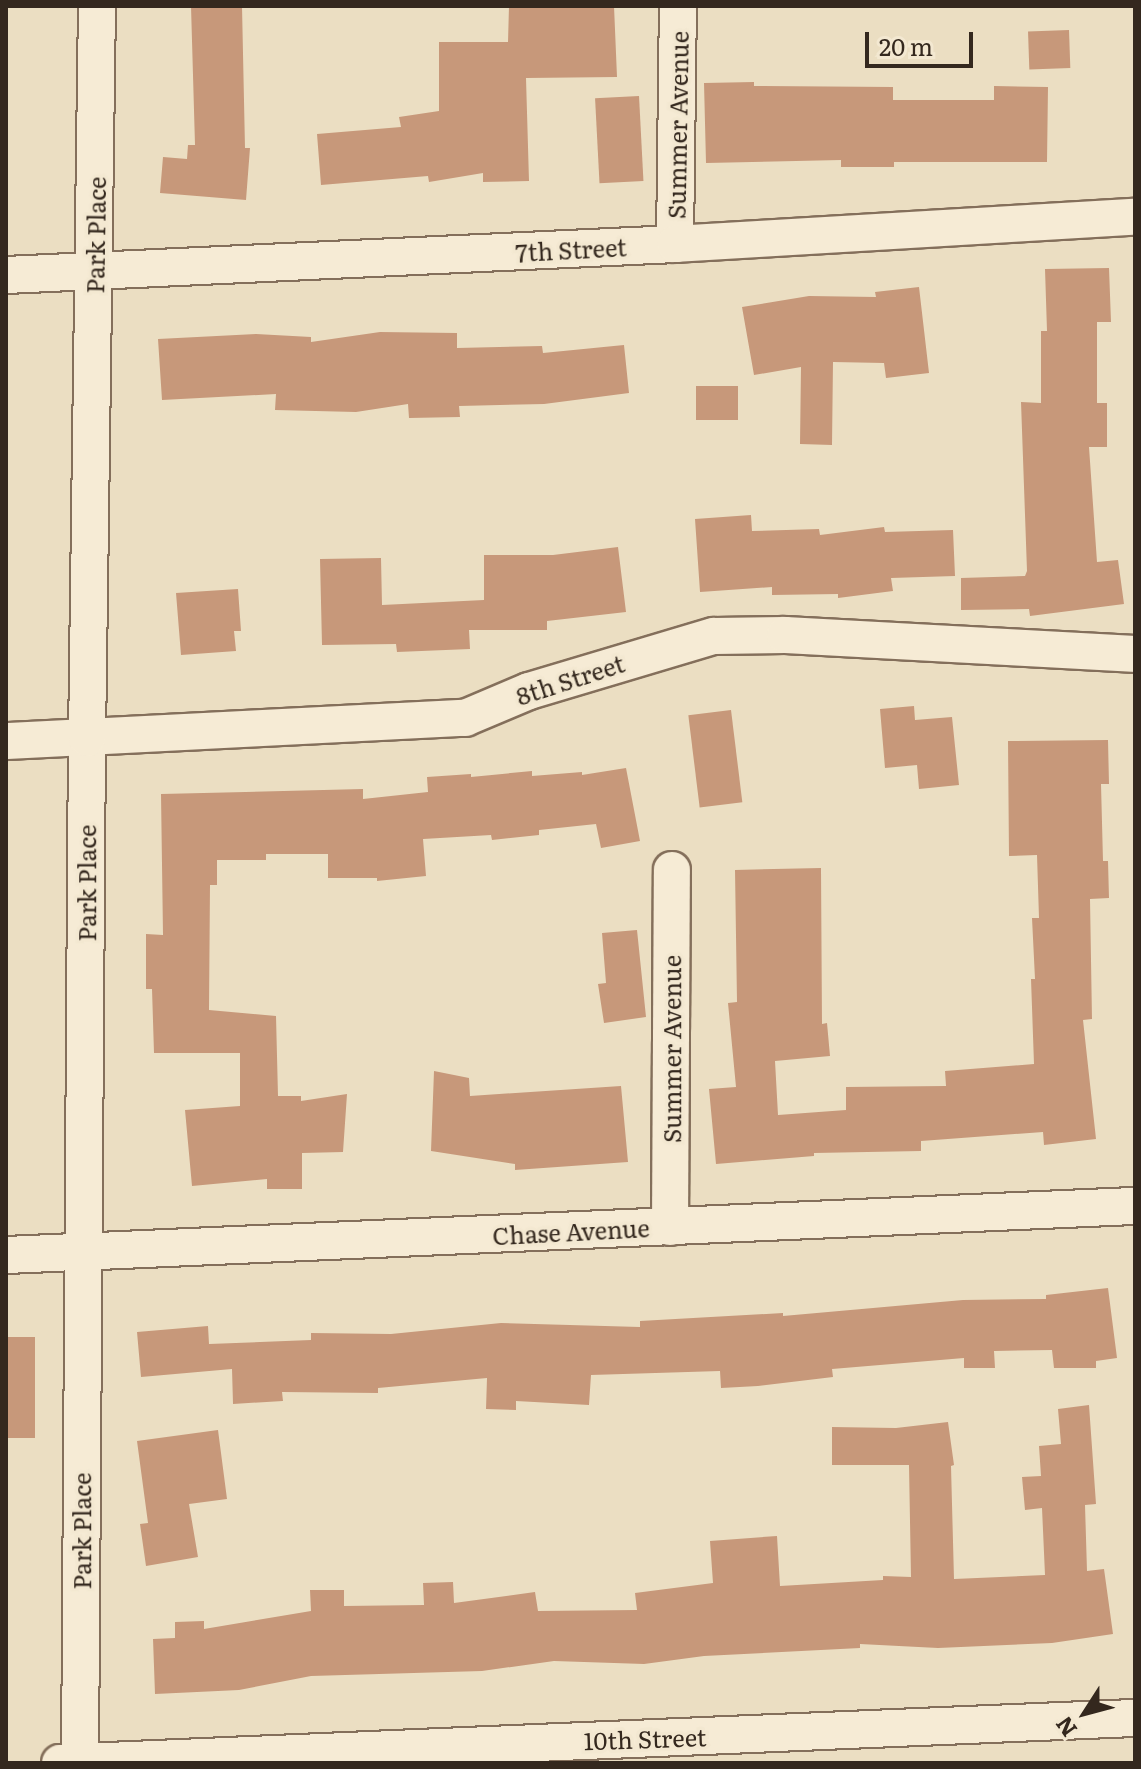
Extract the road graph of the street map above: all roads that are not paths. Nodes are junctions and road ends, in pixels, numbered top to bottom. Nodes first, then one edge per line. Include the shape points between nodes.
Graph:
1 (97, 6) edge
2 (678, 6) edge
3 (1135, 217) edge
4 (675, 244) junction
5 (95, 271) junction
6 (6, 275) edge
7 (1135, 654) edge
8 (87, 738) junction
9 (6, 741) edge
10 (672, 870) dead end
11 (1135, 1206) edge
12 (670, 1227) junction
13 (83, 1253) junction
14 (6, 1255) edge
15 (1135, 1718) edge
16 (439, 1755) edge
17 (70, 1762) edge

1 - 5 street, Park Place
2 - 4 street, Summer Avenue
3 - 4 street, 7th Street
4 - 5 street, 7th Street
5 - 6 street, 7th Street
5 - 8 street, Park Place
7 - 8 street, 8th Street via 785,635 714,636 529,691 465,718
8 - 9 street, 8th Street
8 - 13 street, Park Place
10 - 12 street, Summer Avenue
11 - 12 street, Chase Avenue
12 - 13 street, Chase Avenue
13 - 14 street, Chase Avenue
13 - 17 street, Park Place
15 - 16 street, 10th Street
16 - 17 street, 10th Street

